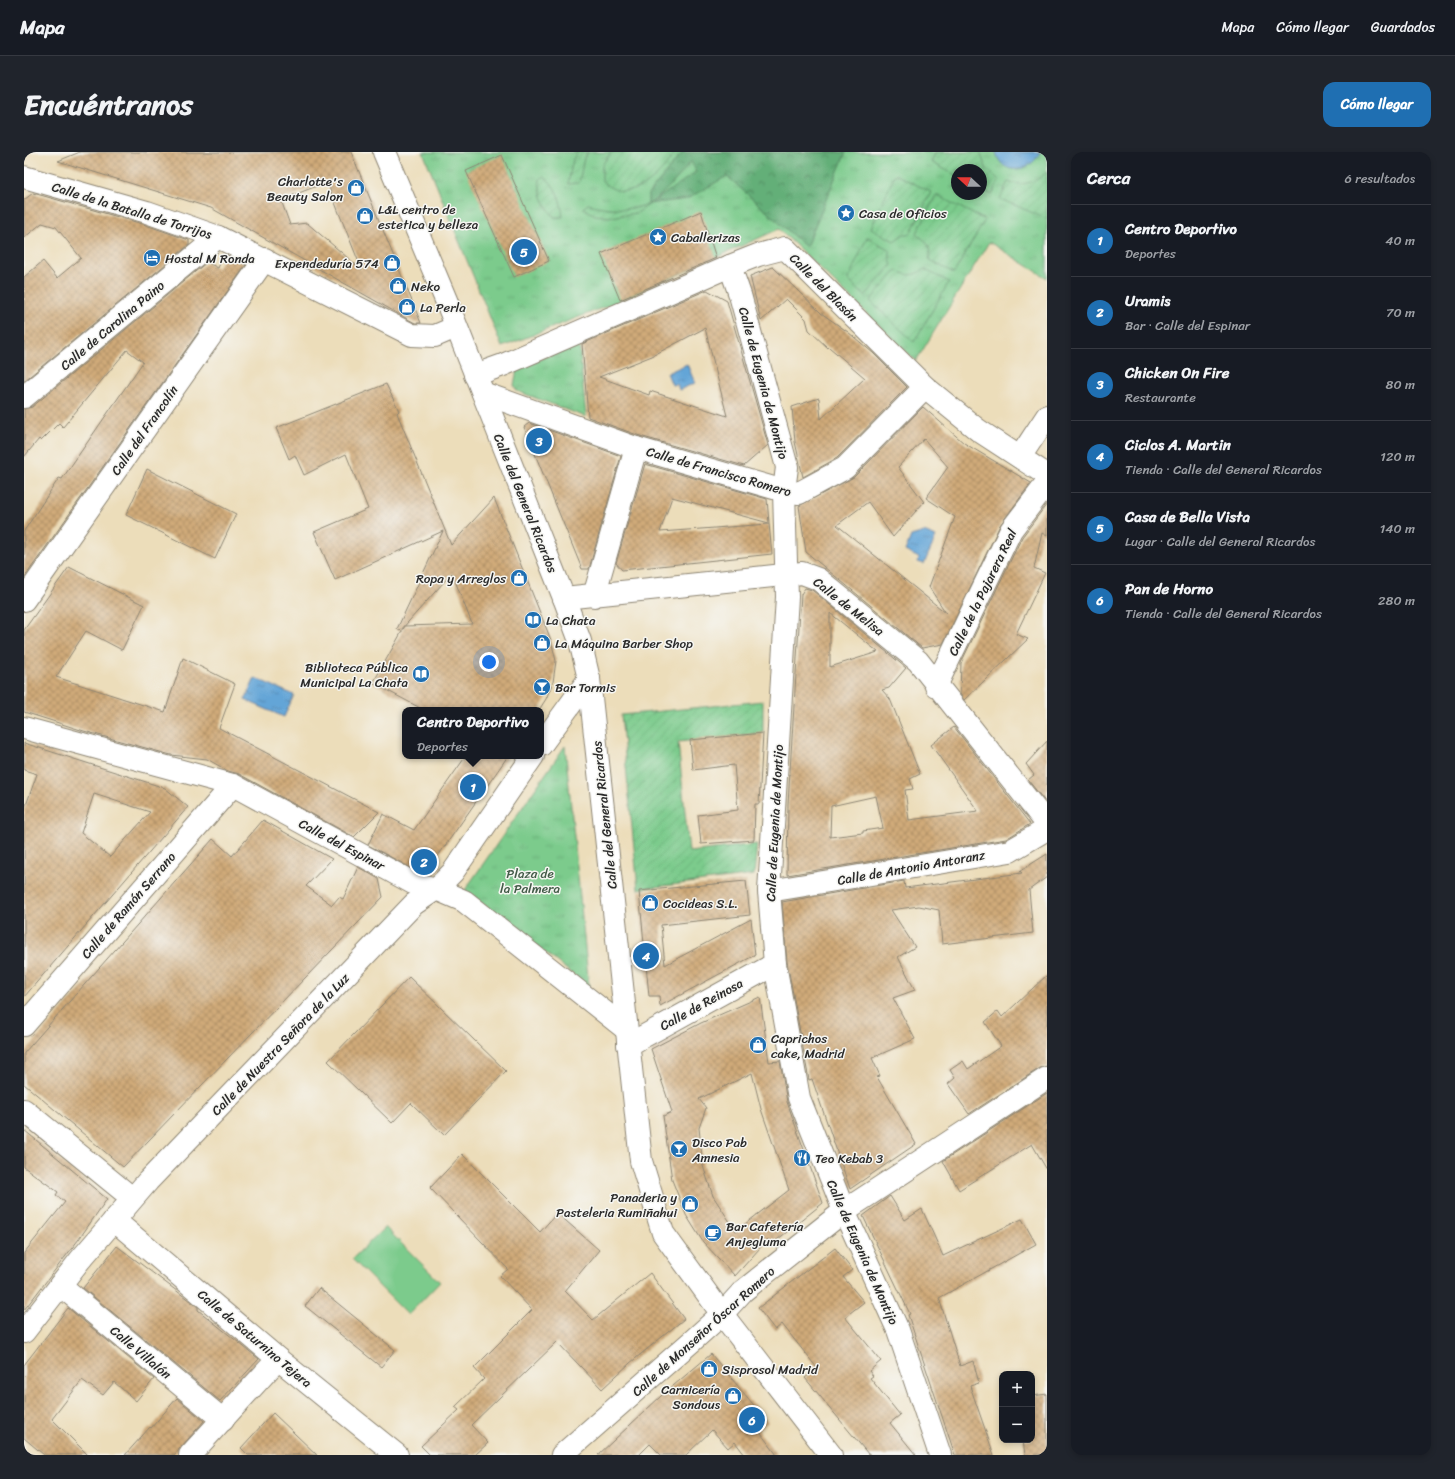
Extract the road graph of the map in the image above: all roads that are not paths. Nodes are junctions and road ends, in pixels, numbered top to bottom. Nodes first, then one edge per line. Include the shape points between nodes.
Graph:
1 (384, 152) edge
2 (25, 176) edge
3 (218, 237) junction
4 (265, 259) junction
5 (730, 266) junction
6 (456, 328) junction
7 (479, 384) junction
8 (925, 387) junction
9 (24, 398) edge
10 (1047, 416) edge
11 (636, 448) junction
12 (1020, 457) junction
13 (1047, 475) edge
14 (1047, 483) edge
15 (784, 491) junction
16 (788, 576) junction
17 (594, 596) junction
18 (564, 598) junction
19 (24, 600) edge
20 (589, 679) junction
21 (936, 686) junction
22 (24, 728) edge
23 (544, 741) edge
24 (531, 759) edge
25 (233, 785) junction
26 (1047, 824) edge
27 (1047, 828) edge
28 (436, 889) junction
29 (769, 891) junction
30 (775, 964) junction
31 (24, 1025) edge
32 (627, 1037) junction
33 (1047, 1078) edge
34 (24, 1110) edge
35 (132, 1198) junction
36 (844, 1211) junction
37 (114, 1220) junction
38 (60, 1285) junction
39 (722, 1314) junction
40 (24, 1332) edge
41 (278, 1359) junction
42 (223, 1420) junction
43 (190, 1455) edge
44 (397, 1455) edge
45 (562, 1455) edge
46 (831, 1455) edge
47 (940, 1455) edge

1 - 6 street, Calle del General Ricardos
2 - 3 street, Calle de la Batalla de Torrijos via 147,212
3 - 4 street, Calle de la Batalla de Torrijos
3 - 9 street, Calle de Carolina Paino
4 - 6 street, Calle de la Batalla de Torrijos via 412,335 435,336
4 - 19 street, Calle del Francolín
5 - 7 street, Calle del Blasón
5 - 8 street, Calle del Blasón via 785,248
5 - 15 street, Calle de Eugenia de Montijo via 787,467
6 - 7 street, Calle del General Ricardos
7 - 11 street, Calle de Francisco Romero
7 - 18 street, Calle del General Ricardos
8 - 12 street, Calle del Blasón via 978,430
8 - 15 street, Calle de Francisco Romero via 845,468 799,493
10 - 12 street
11 - 15 street, Calle de Francisco Romero
11 - 17 street
12 - 13 street, Calle del Blasón
14 - 21 street, Calle de la Pajarera Real via 1011,530
15 - 16 street, Calle de Eugenia de Montijo
16 - 17 street, Calle de Melisa
16 - 21 street, Calle de Melisa via 802,573 818,579 918,660
16 - 29 street, Calle de Eugenia de Montijo
17 - 18 street, Calle de Melisa
18 - 20 street, Calle del General Ricardos via 580,641
20 - 23 street
20 - 32 street, Calle del General Ricardos
21 - 26 street, Calle de Melisa
22 - 25 street, Calle del Espinar
24 - 28 street, Calle de Nuestra Señora de la Luz via 453,872
25 - 28 street, Calle del Espinar via 413,883
25 - 31 street, Calle de Ramón Serrano
27 - 29 street, Calle de Antonio Antoranz via 1010,851
28 - 32 street, Calle del Espinar via 464,901
28 - 35 street, Calle de Nuestra Señora de la Luz via 414,904
29 - 30 street, Calle de Eugenia de Montijo
30 - 32 street, Calle de Reinosa
30 - 36 street, Calle de Eugenia de Montijo via 799,1098
32 - 39 street, Calle del General Ricardos via 641,1161 662,1233
33 - 36 street, Calle de Monseñor Óscar Romero
34 - 35 street
35 - 37 street, Calle de Nuestra Señora de la Luz
36 - 39 street, Calle de Monseñor Óscar Romero via 743,1291
36 - 47 street, Calle de Eugenia de Montijo via 898,1330
37 - 38 street, Calle de Nuestra Señora de la Luz
37 - 41 street, Calle de Saturnino Tejera
38 - 40 street, Calle de Nuestra Señora de la Luz
38 - 42 street, Calle Villalón
39 - 45 street, Calle de Monseñor Óscar Romero
39 - 46 street, Calle del General Ricardos
41 - 42 street
41 - 44 street, Calle de Saturnino Tejera
42 - 43 street

